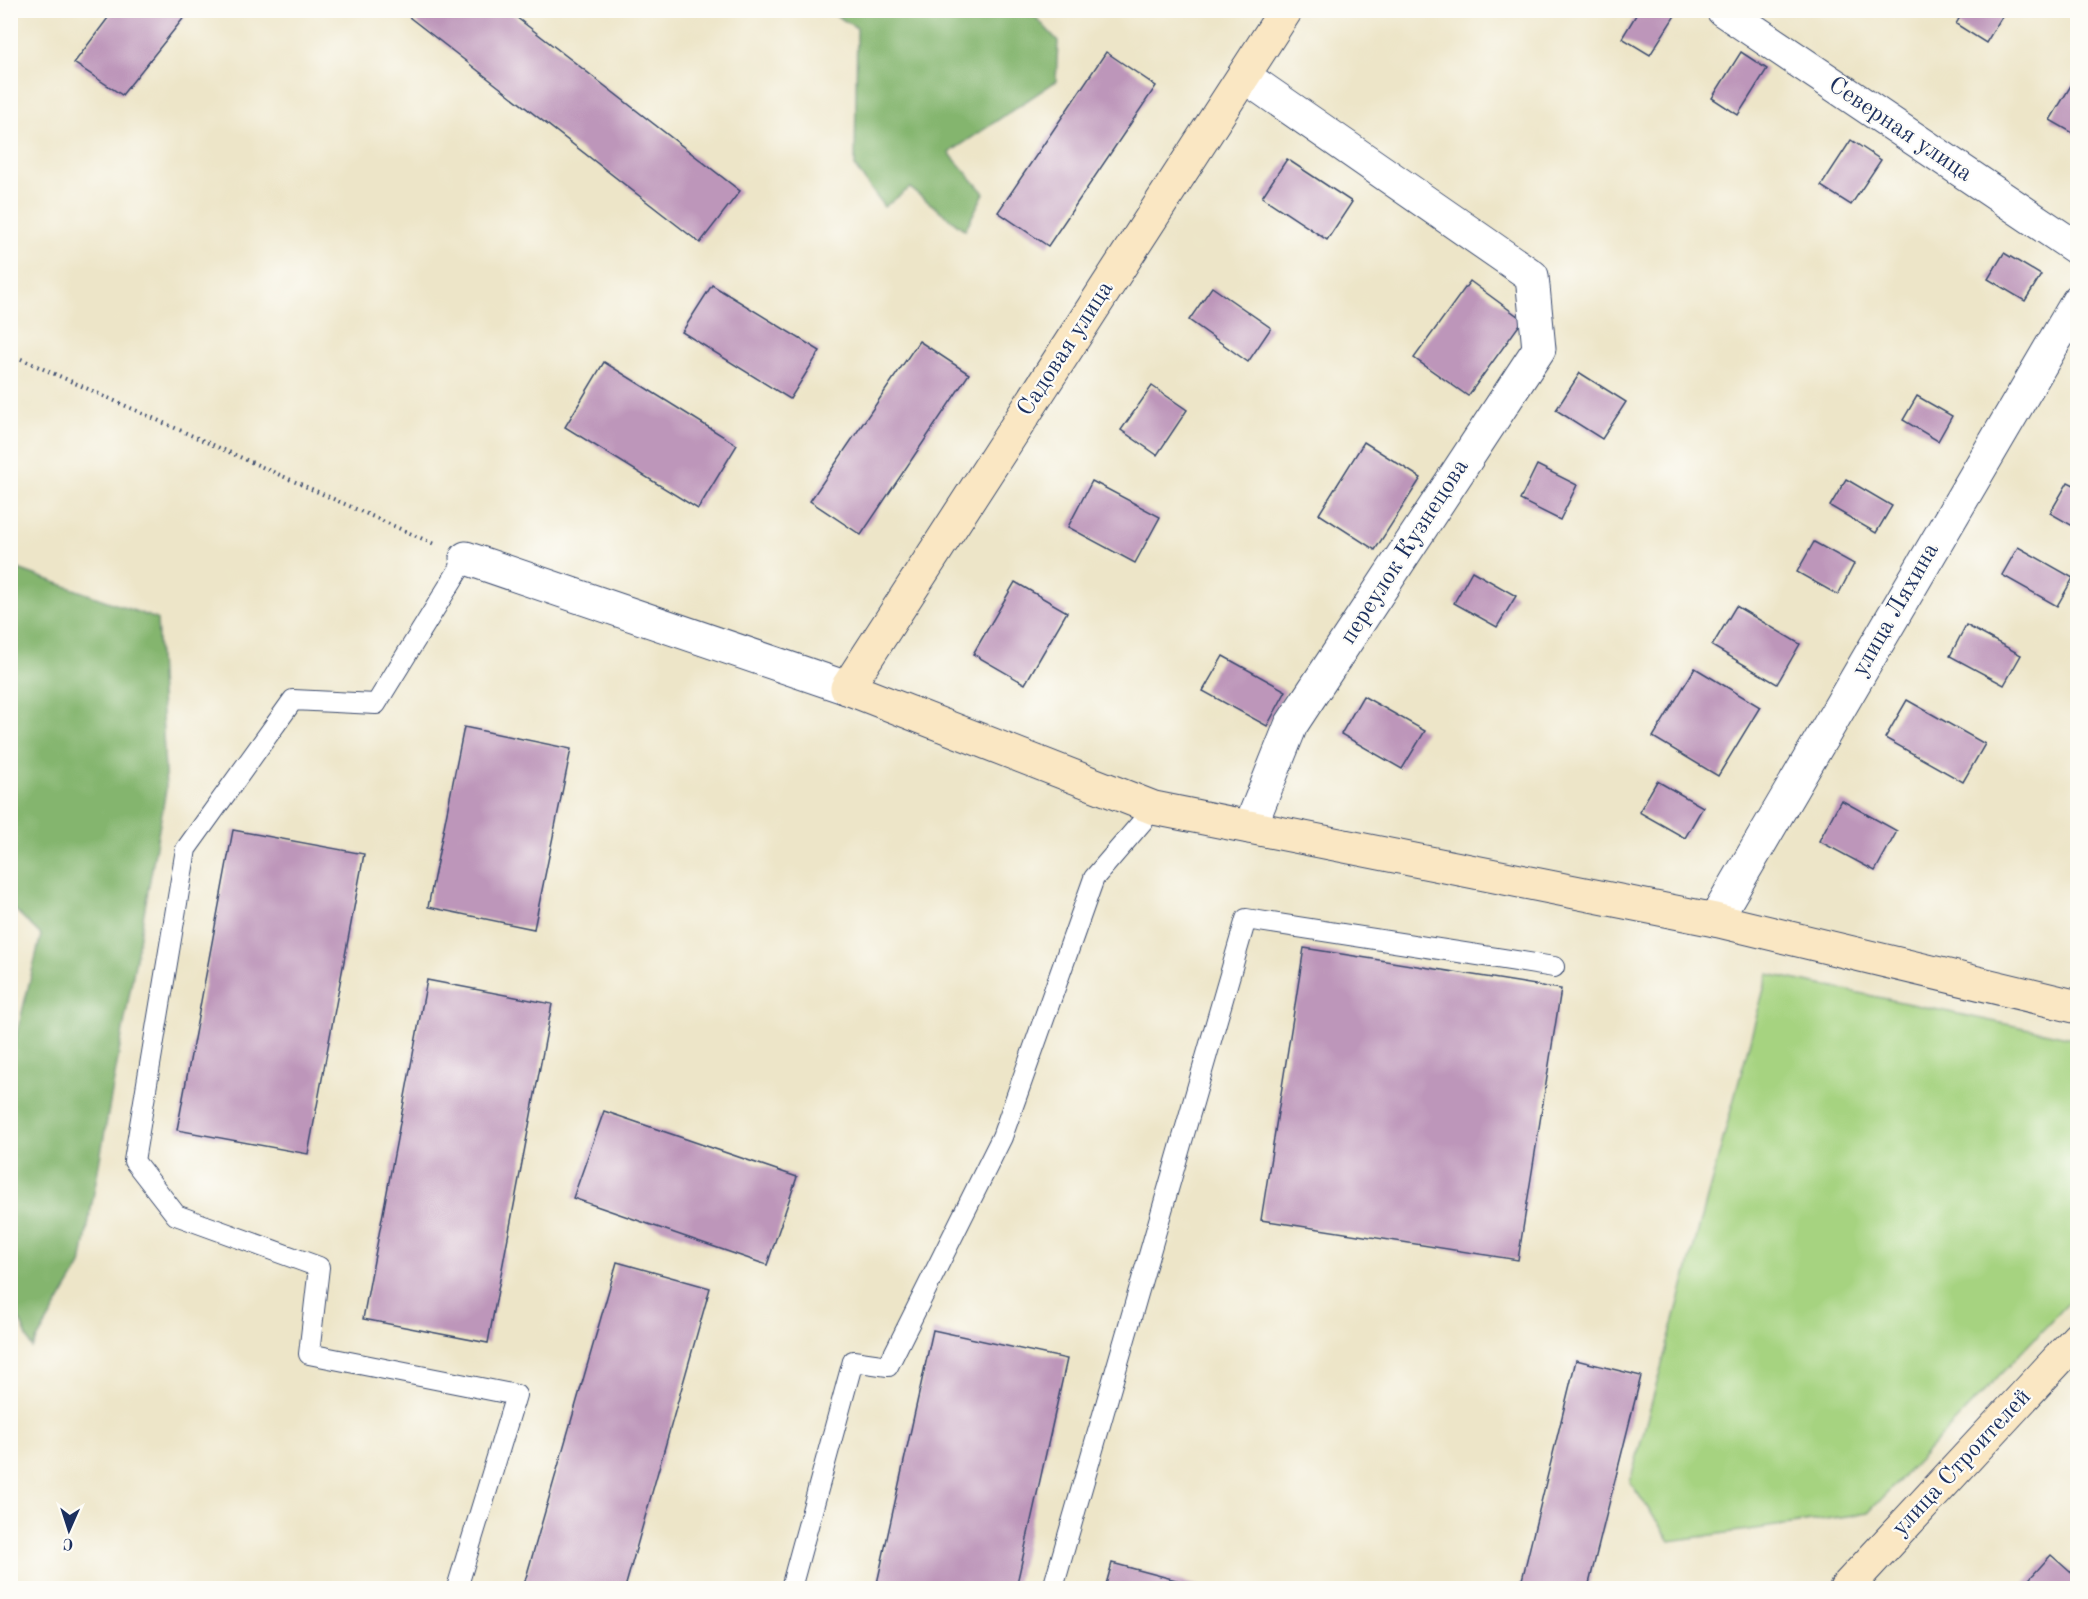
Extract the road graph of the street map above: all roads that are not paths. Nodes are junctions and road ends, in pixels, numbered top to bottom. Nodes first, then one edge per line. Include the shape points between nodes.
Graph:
1 (1286, 10) edge
2 (1723, 10) edge
3 (1244, 76) junction
4 (2078, 249) edge
5 (2078, 301) edge
6 (466, 558) joint
7 (847, 688) junction
8 (1154, 808) junction
9 (1251, 827) junction
10 (1715, 920) junction
11 (1554, 966) dead end
12 (2078, 1007) edge
13 (2078, 1338) edge
14 (457, 1588) edge
15 (791, 1588) edge
16 (1053, 1588) edge
17 (1846, 1588) edge

1 - 3 street, Садовая улица
2 - 4 street, Северная улица
3 - 7 street, Садовая улица
3 - 9 street, переулок Кузнецова via 1532,276 1539,349 1291,725
5 - 10 street, улица Ляхина
6 - 7 street
6 - 14 lane via 376,704 293,700 186,849 134,1161 176,1215 319,1268 309,1354 516,1395
7 - 8 street
8 - 9 street
8 - 15 lane via 1094,878 1002,1137 888,1366 853,1361
9 - 10 street
10 - 12 street
11 - 16 lane via 1246,919
13 - 17 street, улица Строителей

